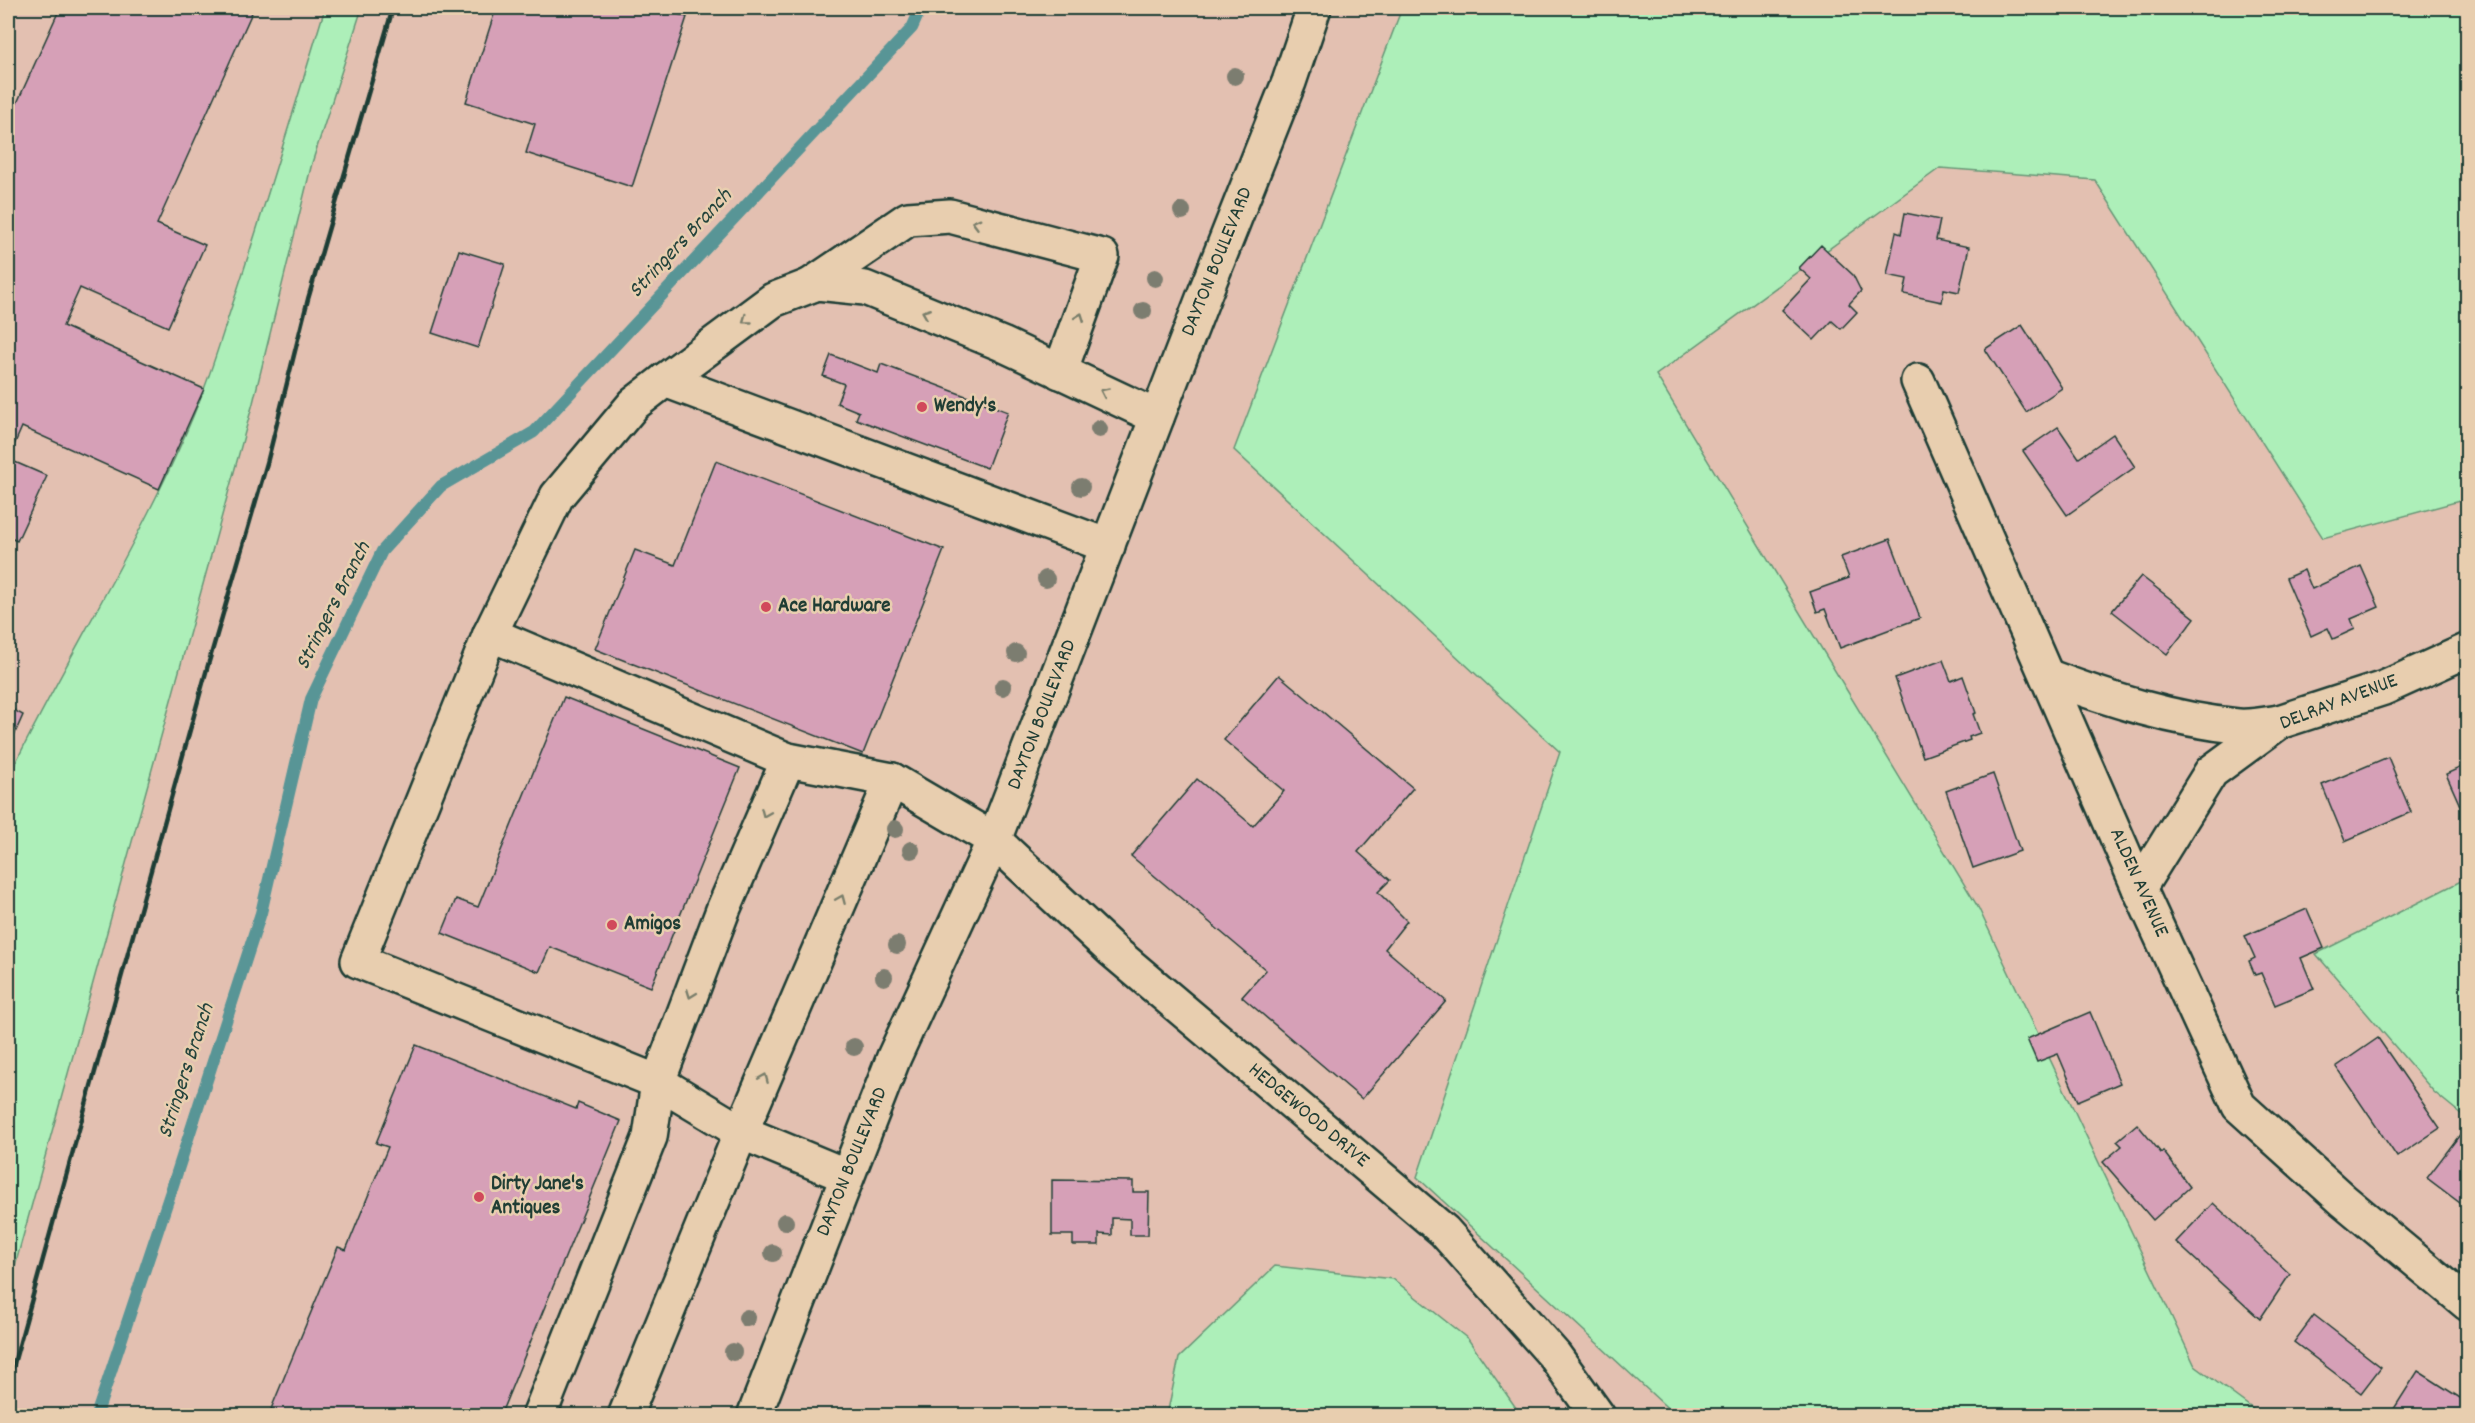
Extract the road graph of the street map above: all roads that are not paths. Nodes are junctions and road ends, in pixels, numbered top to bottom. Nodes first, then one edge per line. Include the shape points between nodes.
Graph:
1 (1314, 8) edge
2 (811, 285) junction
3 (1060, 372) junction
4 (665, 380) junction
5 (1918, 381) dead end
6 (1157, 417) junction
7 (1108, 546) junction
8 (490, 634) junction
9 (2468, 650) edge
10 (2047, 676) junction
11 (2279, 722) junction
12 (788, 760) junction
13 (892, 780) junction
14 (994, 840) junction
15 (2139, 888) junction
16 (658, 1082) junction
17 (741, 1132) junction
18 (847, 1176) junction
19 (2468, 1304) edge
20 (539, 1416) edge
21 (625, 1416) edge
22 (754, 1416) edge
23 (1598, 1416) edge

1 - 6 street, DAYTON BOULEVARD via 1289,82
3 -> 2 street via 865,288
3 -> 2 street via 1102,256 950,216 908,219
2 -> 4 street via 773,300
6 -> 3 street
4 - 7 street
4 - 8 street via 634,404 557,496
5 - 10 street, ALDEN AVENUE
6 - 7 street, DAYTON BOULEVARD
7 - 14 street, DAYTON BOULEVARD
8 - 12 street, HEDGEWOOD DRIVE
8 - 16 street via 358,961
9 - 11 street, DELRAY AVENUE via 2384,688
10 - 11 street via 2115,701 2186,717 2240,726
10 - 15 street, ALDEN AVENUE
11 - 15 street, DELRAY AVENUE via 2211,772
12 - 13 street, HEDGEWOOD DRIVE
12 -> 16 street via 723,910
13 - 14 street, HEDGEWOOD DRIVE
17 -> 13 street
14 - 18 street, DAYTON BOULEVARD via 894,1057
14 - 23 street, HEDGEWOOD DRIVE via 1113,951 1444,1231 1555,1356
15 - 19 street, ALDEN AVENUE via 2239,1106 2343,1200
16 - 17 street
16 - 20 street via 650,1137
17 - 18 street
17 - 21 street
18 - 22 street, DAYTON BOULEVARD

